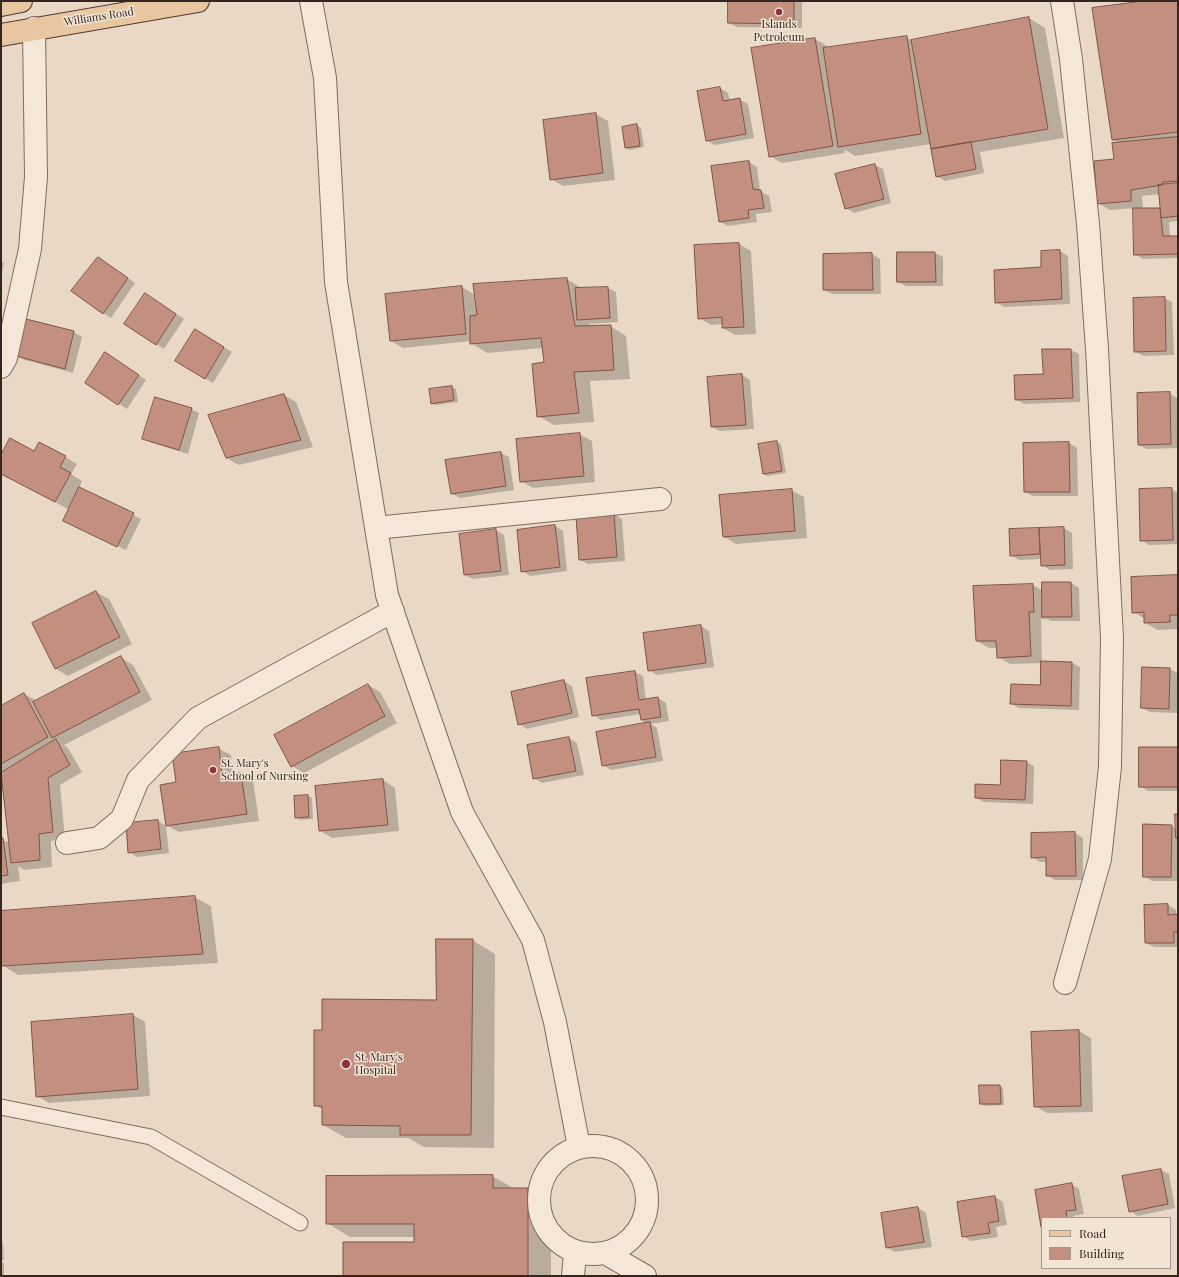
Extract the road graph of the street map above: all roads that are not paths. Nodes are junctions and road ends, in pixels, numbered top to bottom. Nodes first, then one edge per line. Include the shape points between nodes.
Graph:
1 (21, 1) edge
2 (198, 1) edge
3 (311, 1) edge
4 (1062, 1) edge
5 (1, 5) edge
6 (34, 28) junction
7 (1, 35) edge
8 (1, 367) edge
9 (660, 499) dead end
10 (376, 528) junction
11 (392, 611) junction
12 (67, 843) dead end
13 (1065, 984) dead end
14 (1, 1107) edge
15 (580, 1147) junction
16 (300, 1223) dead end
17 (575, 1253) junction
18 (607, 1254) junction
19 (573, 1276) edge
20 (645, 1276) edge

1 - 5 main road
2 - 6 main road, Williams Road
3 - 10 street via 325,78 336,282
4 - 13 street via 1071,59 1088,224 1112,638 1110,767 1100,859
6 - 7 main road, Williams Road
6 - 8 street via 36,177 30,249 6,358
9 - 10 street
10 - 11 street
11 - 12 street via 198,718 138,780 122,819 99,838
11 - 15 street via 462,812 533,940 555,1022
14 - 16 lane via 152,1137
15 - 17 street via 551,1165 538,1198 551,1236
15 - 18 street via 610,1148 636,1166 649,1200 634,1238
17 - 18 street
17 - 19 street
18 - 20 street

